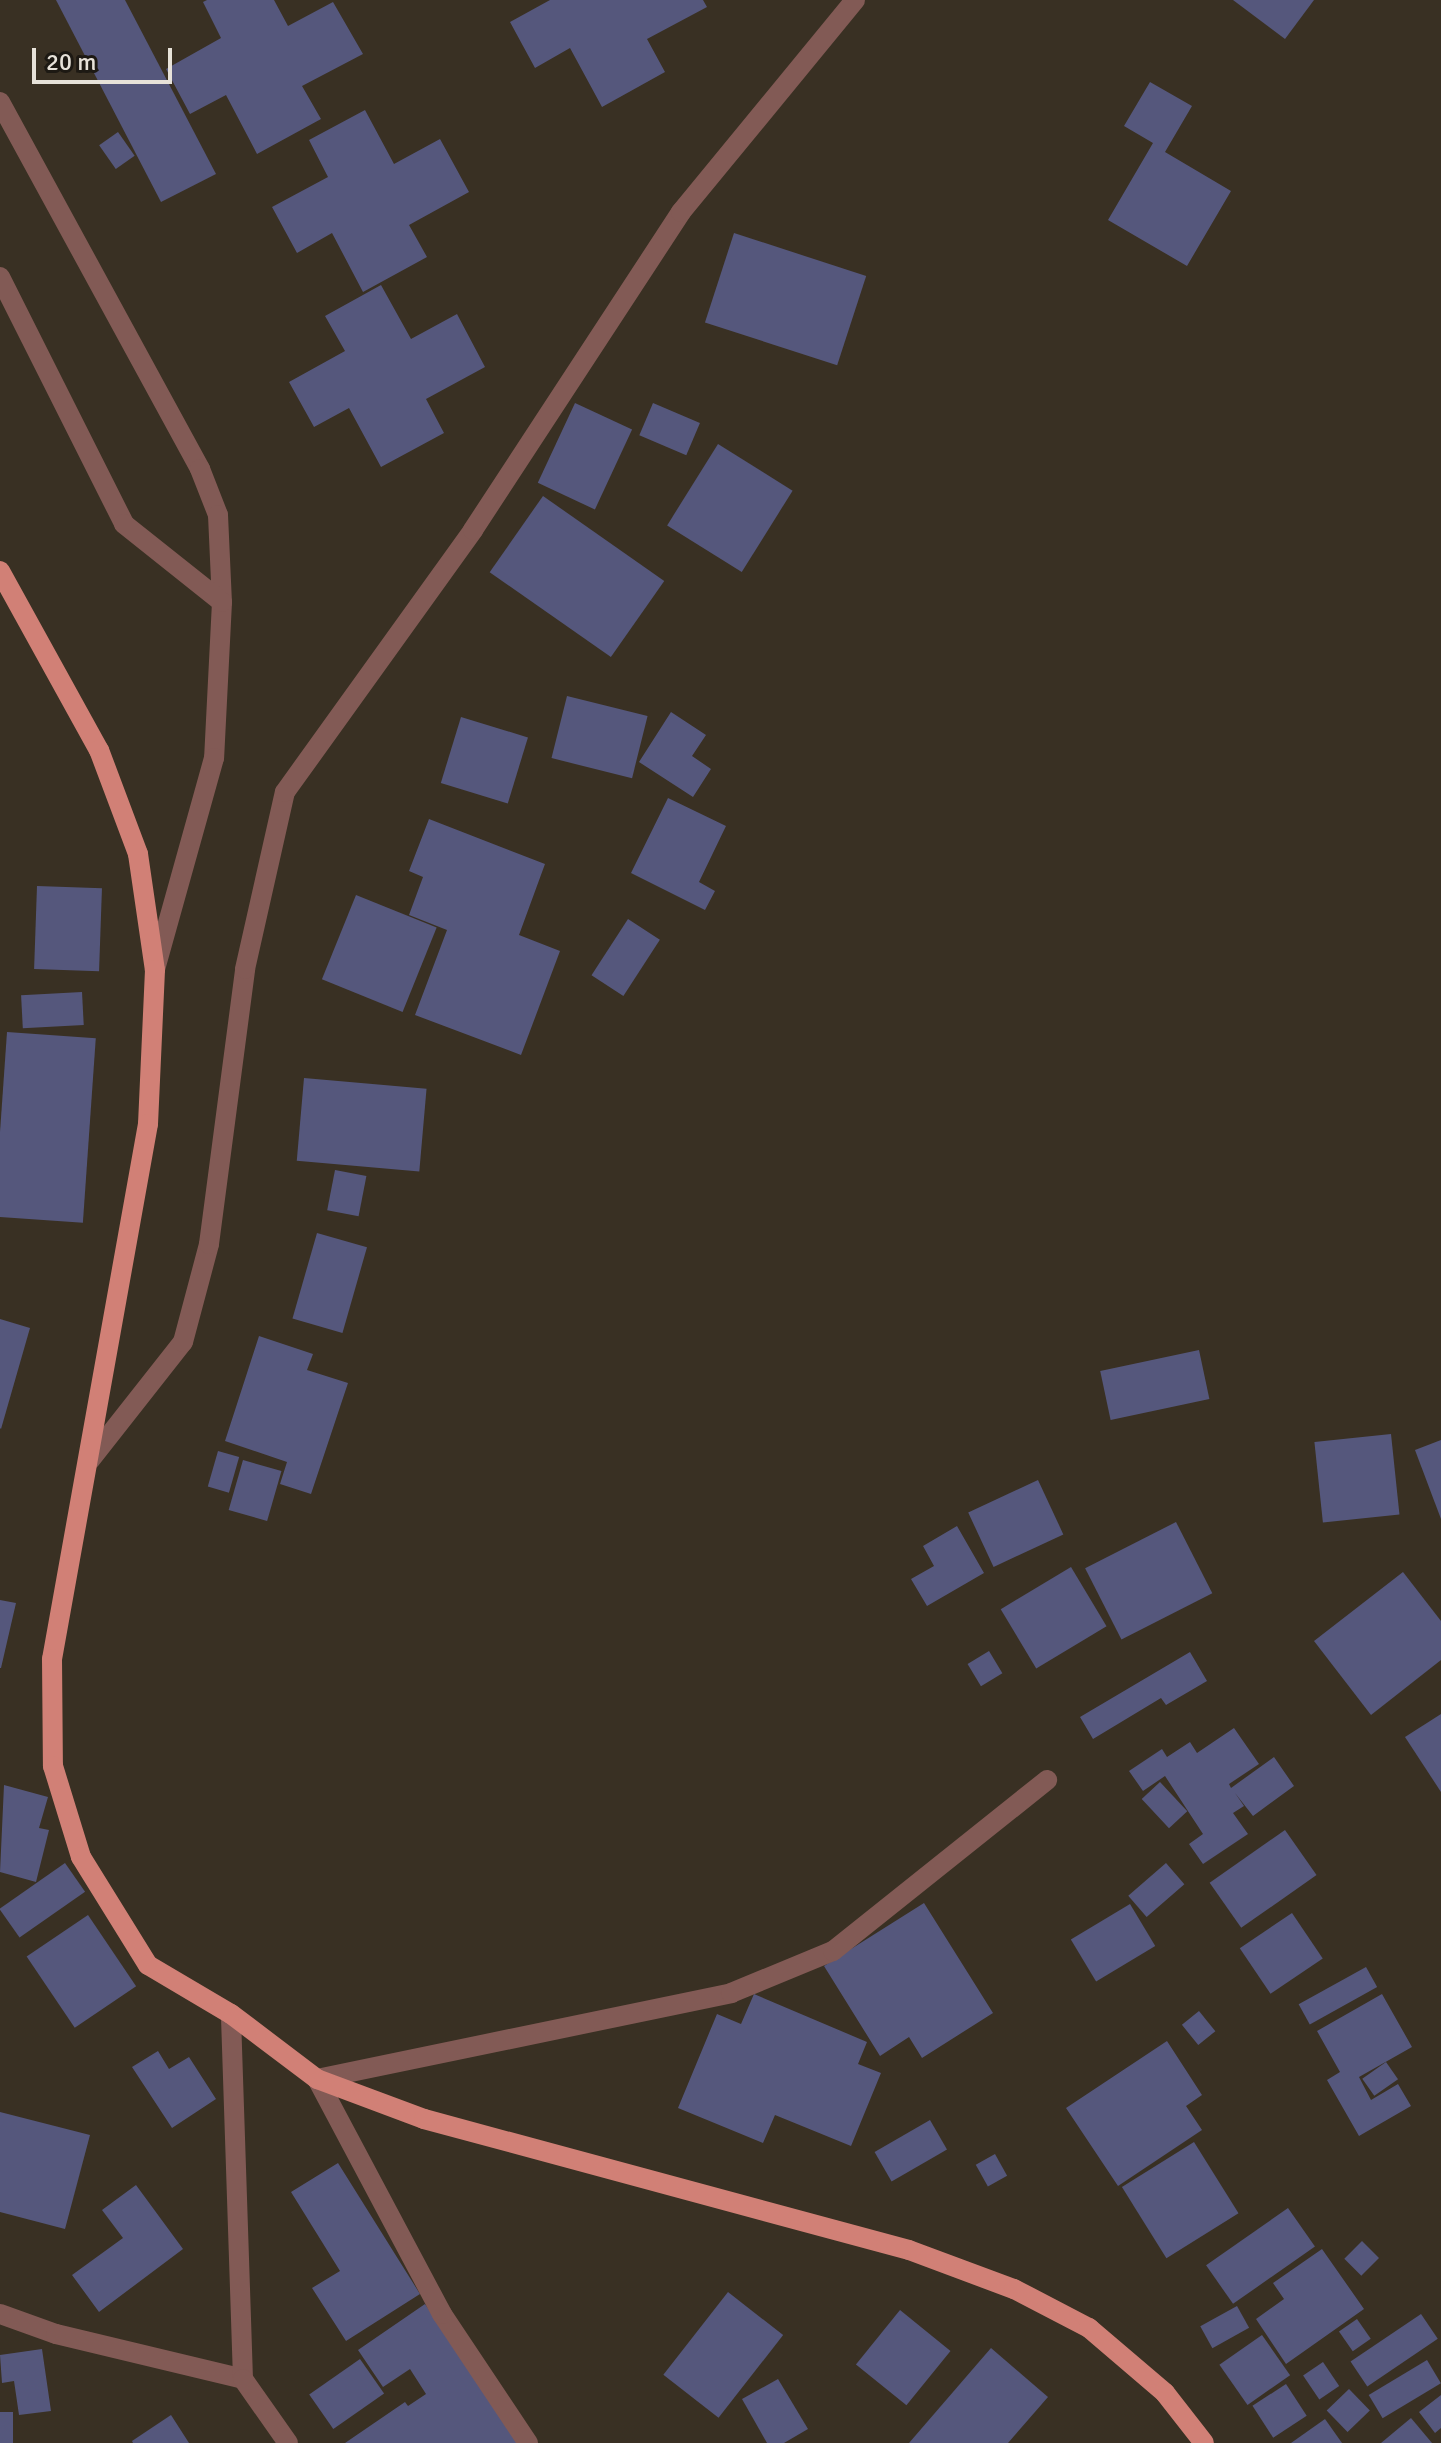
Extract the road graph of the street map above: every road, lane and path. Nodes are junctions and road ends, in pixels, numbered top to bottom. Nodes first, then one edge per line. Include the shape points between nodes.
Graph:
1 (855, 0) edge
2 (0, 102) edge
3 (0, 277) edge
4 (0, 571) edge
5 (222, 602) junction
6 (155, 970) junction
7 (90, 1460) junction
8 (1047, 1780) dead end
9 (231, 2014) junction
10 (317, 2079) junction
11 (0, 2314) edge
12 (243, 2379) junction
13 (288, 2443) edge
14 (528, 2443) edge
15 (1204, 2443) edge

1 - 7 street via 681,212 473,530 285,792 245,969 209,1244 183,1342
2 - 5 street via 200,469 218,515
3 - 5 street via 124,524
4 - 6 main road via 99,750 138,854
5 - 6 street via 214,758
6 - 7 main road via 148,1124
7 - 9 main road via 52,1659 53,1766 81,1857 148,1965
8 - 10 street via 833,1951 731,1993
9 - 10 main road
9 - 12 street
10 - 14 street via 442,2314
10 - 15 main road via 424,2119 909,2250 1014,2289 1089,2328 1165,2393
11 - 12 street via 56,2334
12 - 13 street

